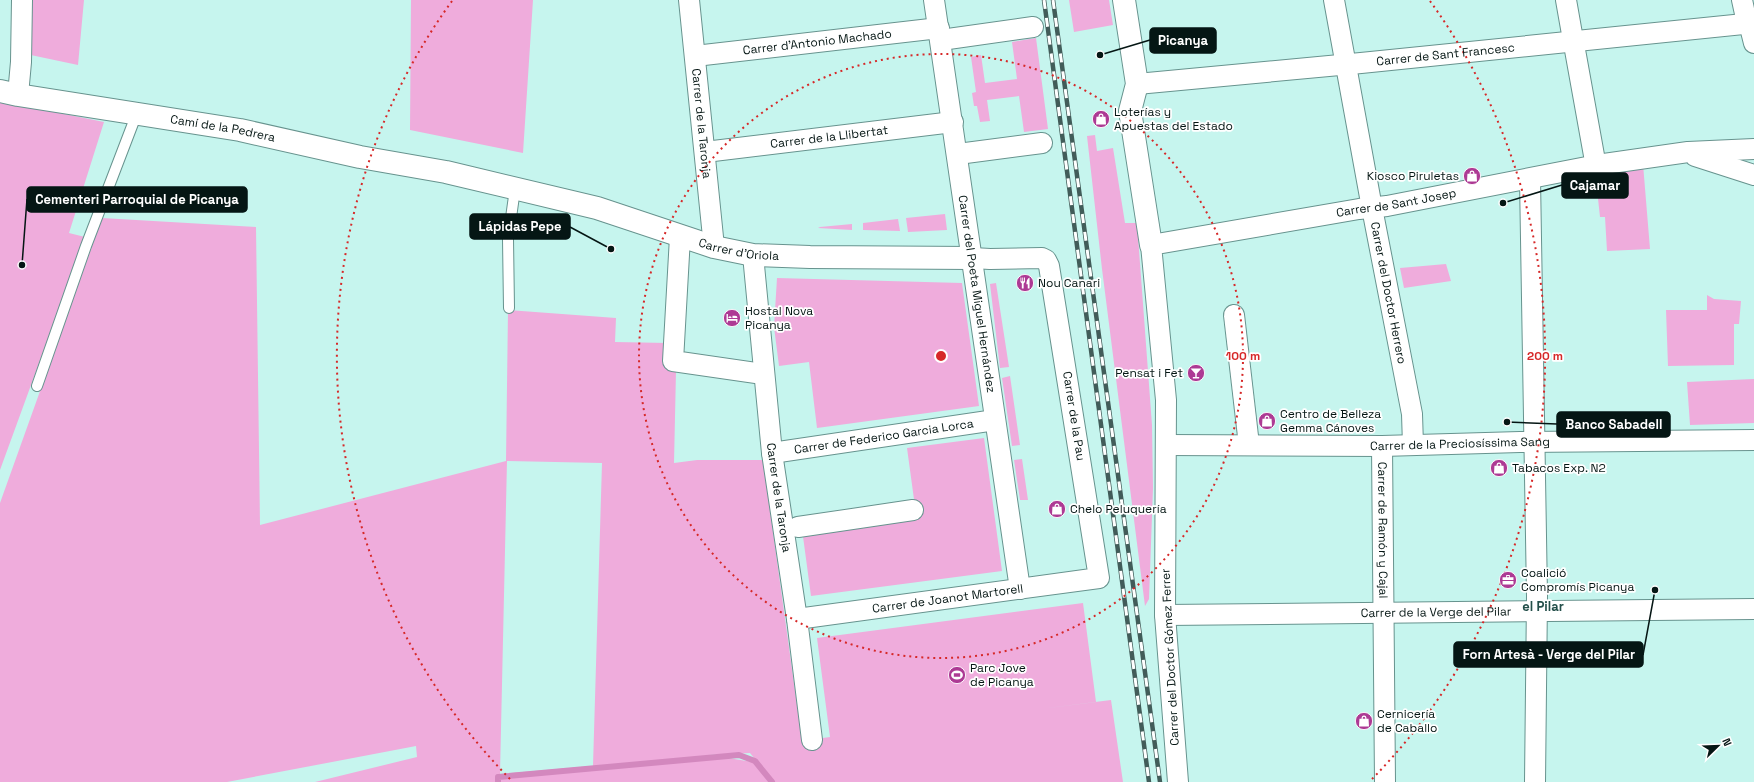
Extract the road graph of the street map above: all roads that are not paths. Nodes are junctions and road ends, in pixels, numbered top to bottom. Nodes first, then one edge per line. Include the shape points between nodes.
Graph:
1 (22, 0) edge
2 (689, 0) edge
3 (934, 0) edge
4 (1124, 0) edge
5 (1334, 0) edge
6 (1566, 0) edge
7 (1742, 0) edge
8 (1750, 23) edge
9 (1033, 27) dead end
10 (940, 34) junction
11 (1754, 43) edge
12 (695, 56) junction
13 (1346, 65) junction
14 (1136, 84) junction
15 (9, 93) edge
16 (137, 113) junction
17 (953, 122) junction
18 (1042, 143) dead end
19 (1754, 149) edge
20 (705, 152) junction
21 (1688, 152) junction
22 (958, 154) junction
23 (1595, 160) dead end
24 (446, 172) joint
25 (1754, 175) edge
26 (1530, 179) junction
27 (515, 189) junction
28 (1372, 208) junction
29 (680, 237) junction
30 (1151, 245) junction
31 (714, 247) junction
32 (753, 255) junction
33 (973, 258) junction
34 (1042, 258) joint
35 (508, 308) dead end
36 (1234, 315) dead end
37 (763, 374) junction
38 (37, 386) dead end
39 (996, 420) junction
40 (1754, 440) edge
41 (1534, 442) junction
42 (1167, 445) junction
43 (1413, 445) junction
44 (1249, 446) junction
45 (1382, 446) junction
46 (772, 453) junction
47 (913, 510) dead end
48 (798, 527) dead end
49 (1099, 578) joint
50 (1020, 588) junction
51 (1754, 609) edge
52 (1537, 611) junction
53 (1384, 613) junction
54 (1165, 615) junction
55 (796, 619) junction
56 (812, 740) dead end
57 (1178, 782) edge
58 (1385, 782) edge
59 (1535, 782) edge

1 - 15 street via 21,62
2 - 12 street, Carrer de la Taronja
3 - 10 street, Carrer del Poeta Miguel Hernández
4 - 14 street
5 - 13 street, Carrer del Doctor Herrero
6 - 23 street
7 - 8 street
8 - 11 street
8 - 13 street, Carrer de Sant Francesc
9 - 10 street, Carrer d'Antonio Machado
10 - 12 street, Carrer d'Antonio Machado
10 - 17 street, Carrer del Poeta Miguel Hernández
12 - 20 street, Carrer de la Taronja
13 - 14 street, Carrer de Sant Francesc
13 - 28 street, Carrer del Doctor Herrero
14 - 30 street via 1130,111
15 - 16 street, Camí de la Pedrera
16 - 24 street, Camí de la Pedrera via 240,130 360,157
16 - 38 lane via 86,246
17 - 20 street, Carrer de la Llibertat
17 - 22 street, Carrer del Poeta Miguel Hernández
18 - 22 street
19 - 21 street, Carrer de Sant Josep
20 - 31 street, Carrer de la Taronja
21 - 25 street
21 - 26 street, Carrer de Sant Josep via 1596,165
22 - 33 street, Carrer del Poeta Miguel Hernández
24 - 27 street, Carrer d'Oriola
26 - 28 street, Carrer de Sant Josep
26 - 41 street
27 - 29 street, Carrer d'Oriola via 597,208
27 - 35 lane via 508,239
28 - 30 street, Carrer de Sant Josep
28 - 43 street, Carrer del Doctor Herrero via 1412,414
29 - 31 street, Carrer d'Oriola
29 - 37 street via 673,361
30 - 42 street, Carrer del Doctor Gómez Ferrer via 1166,400
31 - 32 street, Carrer d'Oriola
32 - 33 street, Carrer d'Oriola
32 - 37 street, Carrer de la Taronja
33 - 34 street, Carrer d'Oriola
33 - 39 street, Carrer del Poeta Miguel Hernández
34 - 49 street, Carrer de la Pau via 1049,266 1052,280
36 - 44 street
37 - 46 street, Carrer de la Taronja
39 - 46 street, Carrer de Federico Garcia Lorca
39 - 50 street, Carrer del Poeta Miguel Hernández
40 - 41 street, Carrer de la Preciosíssima Sang
41 - 43 street, Carrer de la Preciosíssima Sang
41 - 52 street
42 - 44 street, Carrer de la Preciosíssima Sang
42 - 54 street, Carrer del Doctor Gómez Ferrer
43 - 45 street, Carrer de la Preciosíssima Sang
44 - 45 street, Carrer de la Preciosíssima Sang
45 - 53 street, Carrer de Ramón y Cajal
46 - 55 street, Carrer de la Taronja
47 - 48 street
49 - 50 street, Carrer de Joanot Martorell
50 - 55 street, Carrer de Joanot Martorell
51 - 52 street, Carrer de la Verge del Pilar
52 - 53 street, Carrer de la Verge del Pilar
52 - 59 street
53 - 54 street, Carrer de la Verge del Pilar
53 - 58 street, Carrer de Ramón y Cajal
54 - 57 street, Carrer del Doctor Gómez Ferrer
55 - 56 street, Carrer de la Taronja

